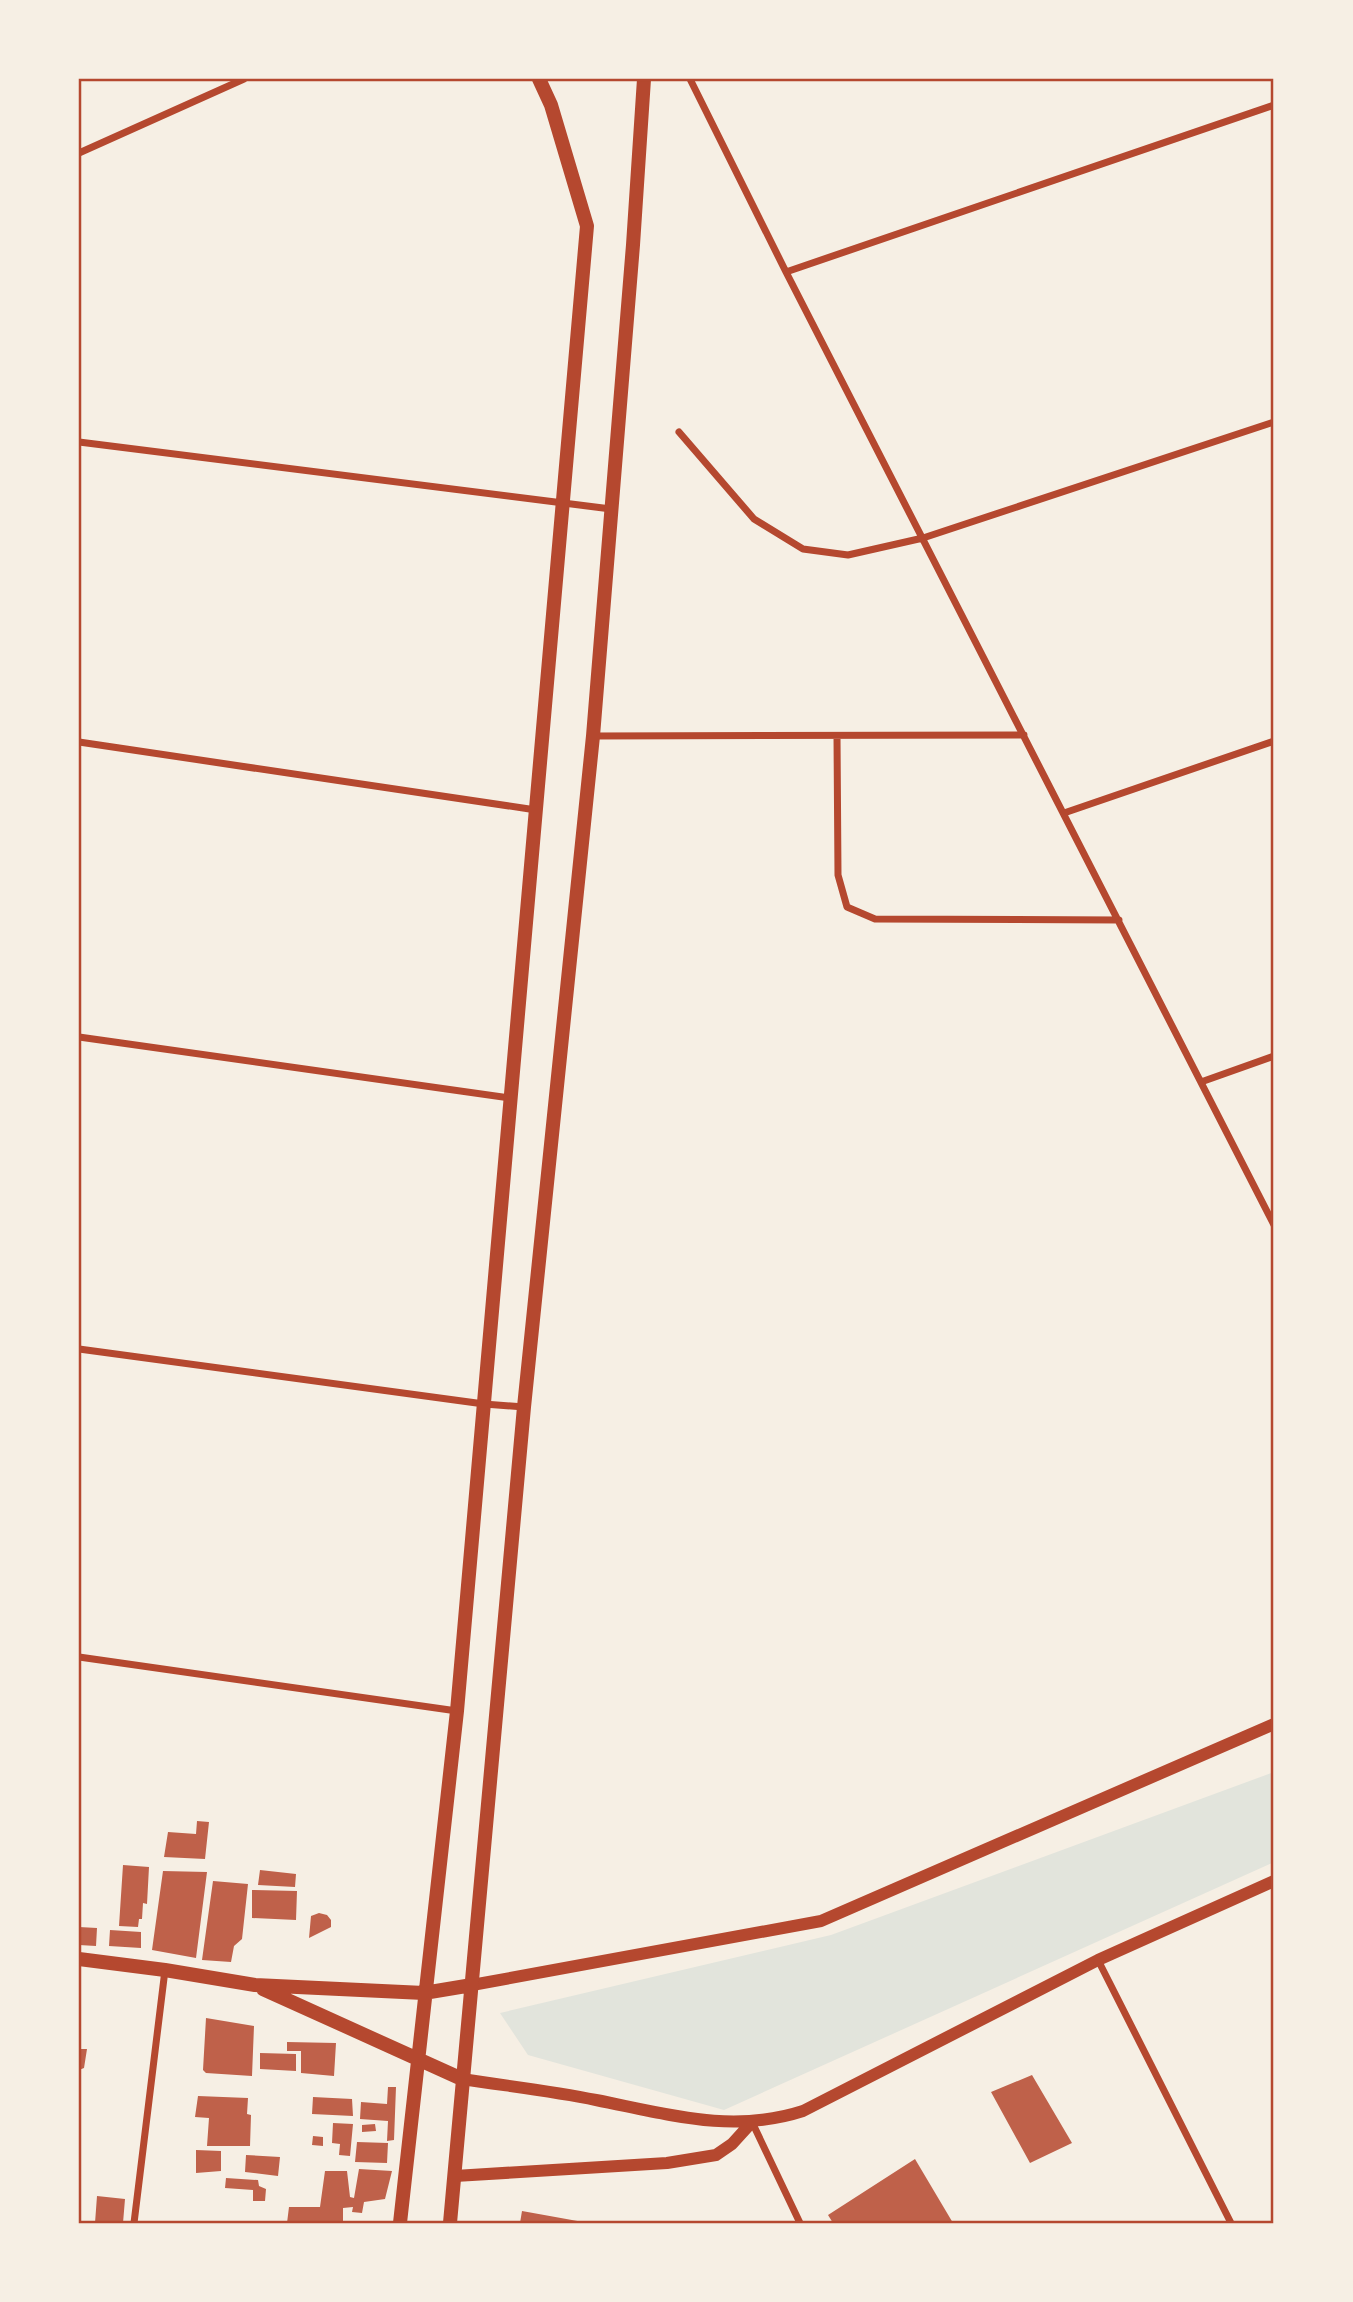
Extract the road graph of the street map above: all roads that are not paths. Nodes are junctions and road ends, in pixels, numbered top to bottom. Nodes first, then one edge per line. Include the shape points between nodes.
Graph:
1 (244, 79) edge
2 (539, 79) edge
3 (644, 79) edge
4 (690, 79) edge
5 (1274, 105) edge
6 (79, 153) edge
7 (786, 272) junction
8 (1274, 422) edge
9 (679, 432) dead end
10 (79, 442) edge
11 (563, 502) junction
12 (611, 509) junction
13 (923, 538) junction
14 (1024, 735) junction
15 (593, 736) junction
16 (837, 736) junction
17 (79, 741) edge
18 (1274, 741) edge
19 (536, 810) junction
20 (1064, 813) junction
21 (1119, 920) junction
22 (79, 1037) edge
23 (1274, 1056) edge
24 (1201, 1082) junction
25 (511, 1098) junction
26 (1274, 1224) edge
27 (79, 1349) edge
28 (484, 1404) junction
29 (524, 1407) junction
30 (79, 1657) edge
31 (457, 1712) junction
32 (1274, 1724) edge
33 (1274, 1881) edge
34 (79, 1959) edge
35 (1098, 1960) junction
36 (165, 1970) junction
37 (472, 1984) junction
38 (255, 1985) junction
39 (424, 1993) junction
40 (417, 2057) junction
41 (462, 2079) junction
42 (752, 2122) junction
43 (455, 2176) junction
44 (134, 2223) edge
45 (400, 2223) edge
46 (450, 2223) edge
47 (800, 2223) edge
48 (1231, 2223) edge

1 - 6 street
2 - 11 main road via 587,226
3 - 12 main road
4 - 7 street
5 - 7 street
7 - 13 street
8 - 13 street
9 - 13 street via 754,519 803,549 848,555
10 - 11 street
11 - 12 street
11 - 19 main road
12 - 15 main road
13 - 14 street
14 - 16 street
14 - 20 street
15 - 16 street
15 - 29 main road
16 - 21 street via 838,875 847,907 875,919
17 - 19 street
18 - 20 street
19 - 25 main road
20 - 21 street
21 - 24 street
22 - 25 street
23 - 24 street
24 - 26 street
25 - 28 main road
27 - 28 street
28 - 29 street
28 - 31 main road
29 - 37 main road
30 - 31 street
31 - 39 main road
32 - 37 street via 821,1921
33 - 35 street
34 - 36 main road
35 - 42 street via 803,2111
35 - 48 street
36 - 38 main road
36 - 44 street
37 - 39 main road
37 - 41 main road
38 - 39 main road
38 - 40 main road
39 - 40 main road
40 - 41 main road
40 - 45 main road
41 - 42 street via 699,2120
41 - 43 main road
42 - 43 street via 716,2155 667,2163
42 - 47 street
43 - 46 main road

